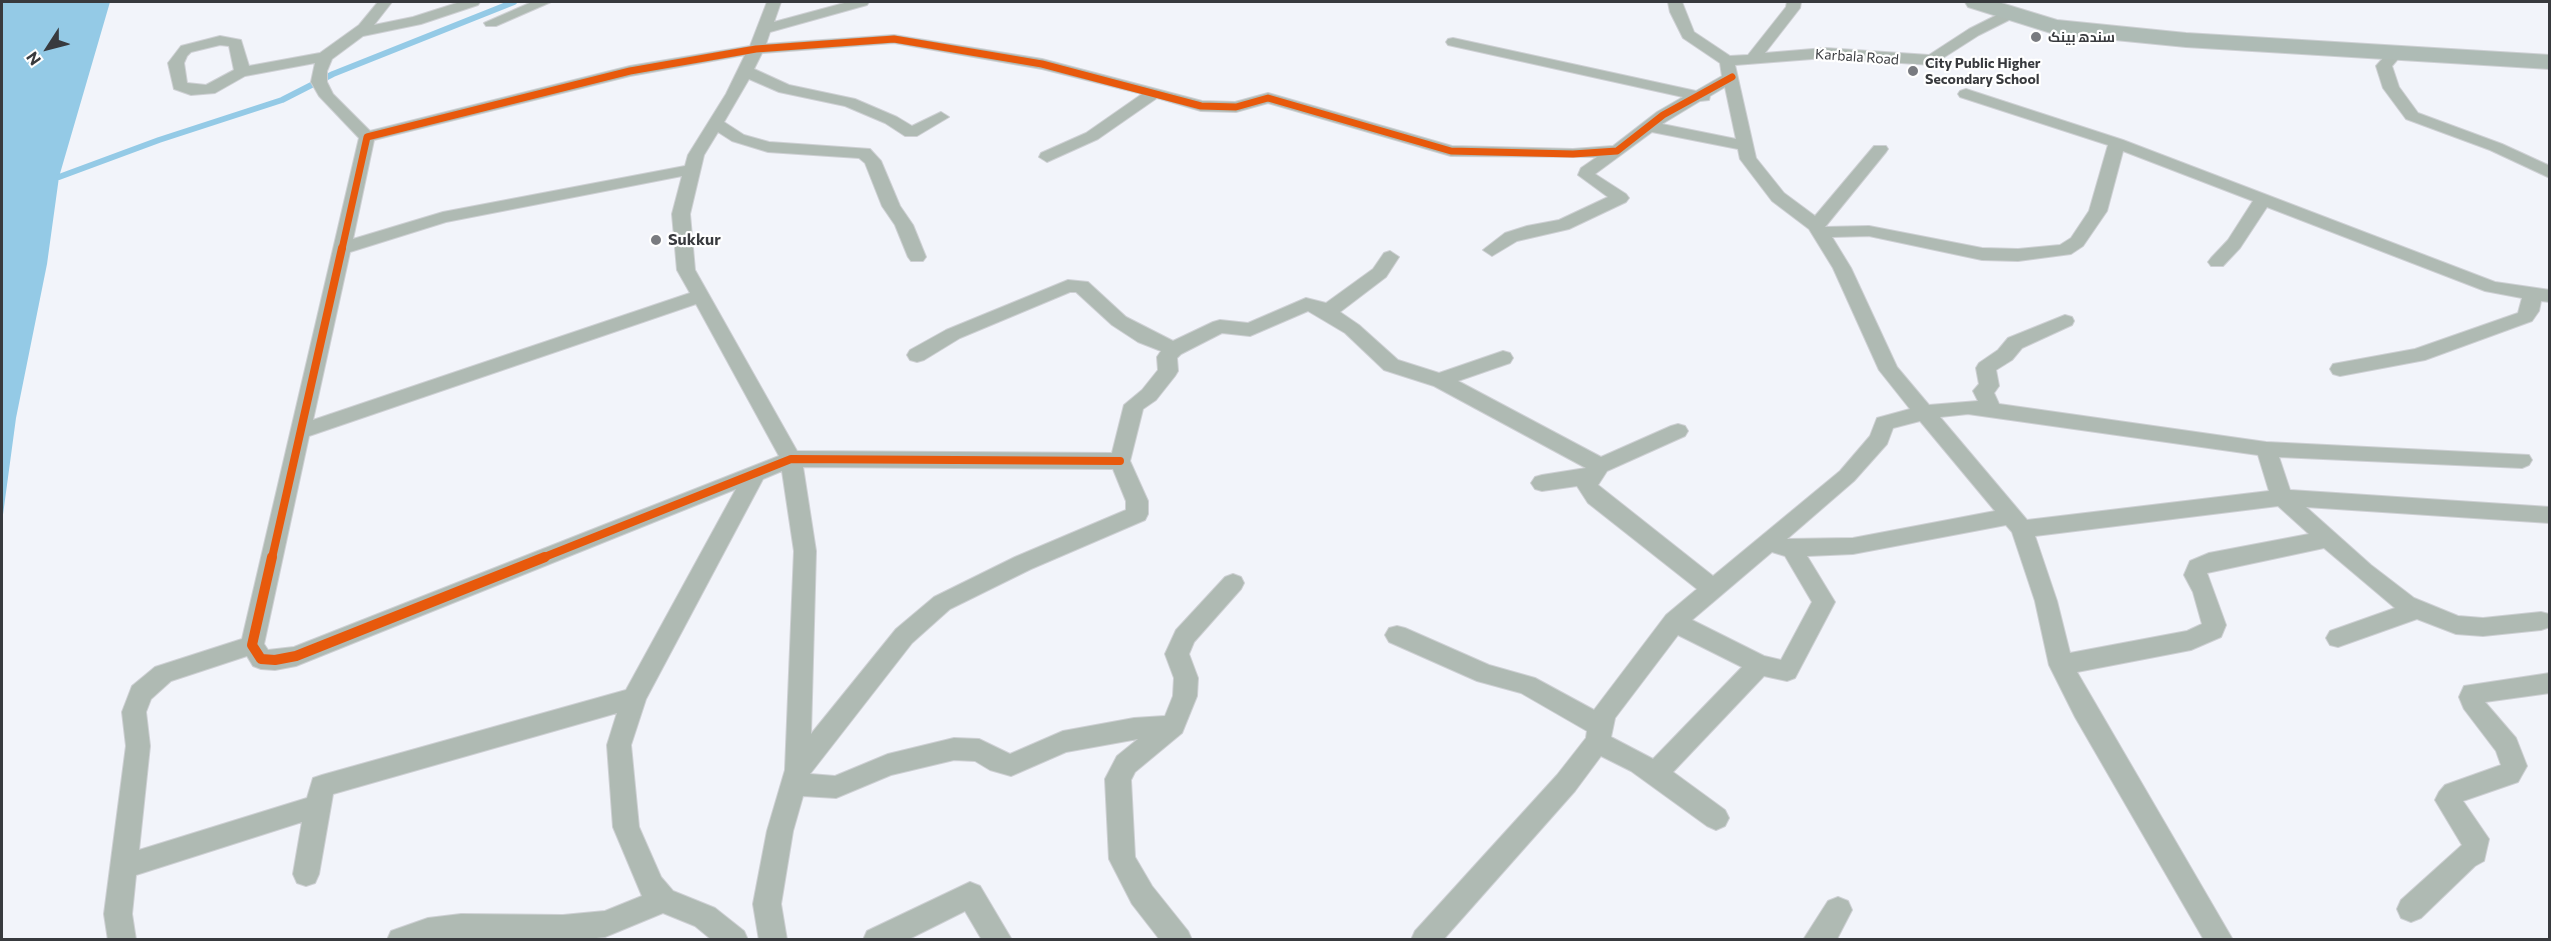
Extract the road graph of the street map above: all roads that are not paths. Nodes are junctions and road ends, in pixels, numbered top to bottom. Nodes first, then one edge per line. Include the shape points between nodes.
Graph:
1 (385, 2) edge
2 (472, 2) edge
3 (544, 2) edge
4 (774, 2) edge
5 (862, 2) edge
6 (1676, 2) edge
7 (1794, 2) edge
8 (1976, 2) edge
9 (2010, 14) junction
10 (491, 23) dead end
11 (762, 30) junction
12 (356, 33) junction
13 (1453, 42) dead end
14 (756, 49) junction
15 (2396, 52) junction
16 (1753, 58) junction
17 (2550, 62) edge
18 (322, 64) junction
19 (1729, 69) junction
20 (241, 72) dead end
21 (745, 72) junction
22 (1155, 92) junction
23 (1966, 94) dead end
24 (1699, 95) junction
25 (1736, 105) junction
26 (941, 117) dead end
27 (716, 124) junction
28 (1648, 126) junction
29 (367, 137) junction
30 (2117, 143) junction
31 (1745, 146) junction
32 (1880, 149) dead end
33 (1617, 151) junction
34 (1047, 157) dead end
35 (693, 168) junction
36 (2550, 173) edge
37 (2264, 198) junction
38 (1818, 230) junction
39 (341, 249) junction
40 (1492, 250) dead end
41 (917, 257) dead end
42 (1390, 257) dead end
43 (2217, 262) dead end
44 (2541, 295) edge
45 (701, 296) junction
46 (1326, 312) junction
47 (2065, 321) dead end
48 (1174, 349) junction
49 (917, 355) dead end
50 (1503, 358) dead end
51 (2340, 369) dead end
52 (1440, 380) junction
53 (1991, 409) junction
54 (1926, 412) junction
55 (1678, 431) dead end
56 (300, 432) junction
57 (2266, 449) junction
58 (791, 459) junction
59 (2522, 460) dead end
60 (1120, 461) junction
61 (1594, 471) junction
62 (755, 474) junction
63 (1542, 483) dead end
64 (2282, 497) junction
65 (2550, 515) edge
66 (2017, 522) junction
67 (2328, 539) junction
68 (1791, 548) junction
69 (1761, 549) junction
70 (1233, 583) dead end
71 (1713, 590) junction
72 (2418, 609) junction
73 (2541, 621) dead end
74 (1674, 622) junction
75 (1397, 634) dead end
76 (2338, 638) dead end
77 (252, 645) junction
78 (1759, 665) junction
79 (2061, 665) junction
80 (2550, 683) edge
81 (634, 698) junction
82 (1173, 726) junction
83 (1599, 734) junction
84 (1656, 773) junction
85 (796, 777) junction
86 (318, 806) junction
87 (1716, 818) dead end
88 (123, 867) junction
89 (306, 874) dead end
90 (663, 900) junction
91 (2411, 909) dead end
92 (1838, 910) dead end
93 (122, 939) edge
94 (401, 939) edge
95 (734, 939) edge
96 (773, 939) edge
97 (876, 939) edge
98 (998, 939) edge
99 (1178, 939) edge
100 (1425, 939) edge
101 (1817, 939) edge
102 (2219, 939) edge

1 - 12 street
2 - 12 street via 416,21
3 - 10 street
4 - 11 street
5 - 11 street
6 - 19 street via 1688,34
7 - 16 street
8 - 9 main road
9 - 15 main road via 2055,27 2186,40
9 - 16 street, Karbala Road via 1932,60 1825,53
11 - 14 street
12 - 18 street
13 - 24 street
14 - 21 street
14 - 22 street via 894,39 1042,64
14 - 29 street via 618,74
15 - 17 main road
15 - 36 street via 2384,66 2391,87 2412,116 2496,147
16 - 19 street, Karbala Road
18 - 20 street
18 - 29 street via 319,82 327,96
19 - 24 street
19 - 25 street
21 - 26 street via 785,89 849,102 911,133
21 - 27 street
22 - 33 street via 1201,106 1236,106 1268,98 1451,151
22 - 34 street via 1092,136
23 - 30 street
24 - 25 street
24 - 28 street
25 - 31 street
27 - 35 street via 696,155
27 - 41 street via 738,138 768,147 864,153 873,161
28 - 31 street
28 - 33 street
29 - 39 street
30 - 37 street
30 - 38 street via 2098,211 2077,242 2065,250 1982,254 1869,231
31 - 38 street via 1748,159 1778,197
32 - 38 street
33 - 40 street via 1586,175 1620,198 1563,225 1511,237
35 - 39 street via 443,217
35 - 45 street via 681,214 686,270
37 - 43 street via 2234,244
37 - 44 street via 2492,287
38 - 54 street via 1842,268 1889,370
39 - 56 street
42 - 46 street via 1380,273
44 - 51 street via 2525,317 2418,356
45 - 56 street
45 - 58 street
46 - 48 street via 1306,304 1250,330 1220,326
46 - 52 street via 1391,364
47 - 53 street via 2014,343 1986,368 1989,386 1983,391
48 - 49 street via 1119,321 1081,286 1068,286 953,334
48 - 60 street via 1167,357 1168,371 1149,395 1134,405
50 - 52 street
52 - 61 street
53 - 54 street
53 - 57 street
54 - 66 street
54 - 69 street via 1884,423 1880,439 1847,476
55 - 61 street
56 - 77 street
57 - 59 street
57 - 64 street
58 - 60 street
58 - 62 street
58 - 85 street via 805,551
60 - 85 street via 1137,501 1137,514 942,603 904,636
61 - 63 street
61 - 71 street via 1588,487 1596,497
62 - 77 street via 296,656 261,659
62 - 81 street
64 - 65 street
64 - 66 street
64 - 67 street
66 - 68 street via 1853,546
66 - 79 street via 2046,601
67 - 72 street via 2406,604
67 - 79 street via 2198,567 2195,575 2204,592 2213,630 2191,640
68 - 69 street
68 - 78 street via 1824,602 1788,671
69 - 71 street
70 - 82 street via 1184,637 1177,654 1186,678 1185,696
71 - 74 street
72 - 73 street via 2456,625 2483,627
72 - 76 street
74 - 78 street
74 - 83 street via 1604,714
75 - 83 street via 1485,674 1527,685
77 - 88 street via 163,674 141,693 134,712 138,746
78 - 84 street
79 - 102 street
80 - 91 street via 2473,693 2476,709 2507,746 2514,766 2510,774 2454,793 2448,800 2460,822 2476,839 2475,852
81 - 86 street via 322,786
81 - 90 street via 619,745 626,827 651,886
82 - 85 street via 1063,742 1011,765 979,750 954,749 888,765 836,787
82 - 99 street via 1126,764 1118,779 1122,859 1148,903
83 - 84 street
83 - 100 street via 1566,783
84 - 87 street
85 - 96 street via 780,831 767,904
86 - 88 street
86 - 89 street
88 - 93 street via 118,914
90 - 94 street via 605,924 563,928 461,927
90 - 95 street via 705,916
92 - 101 street
97 - 98 street via 970,895

